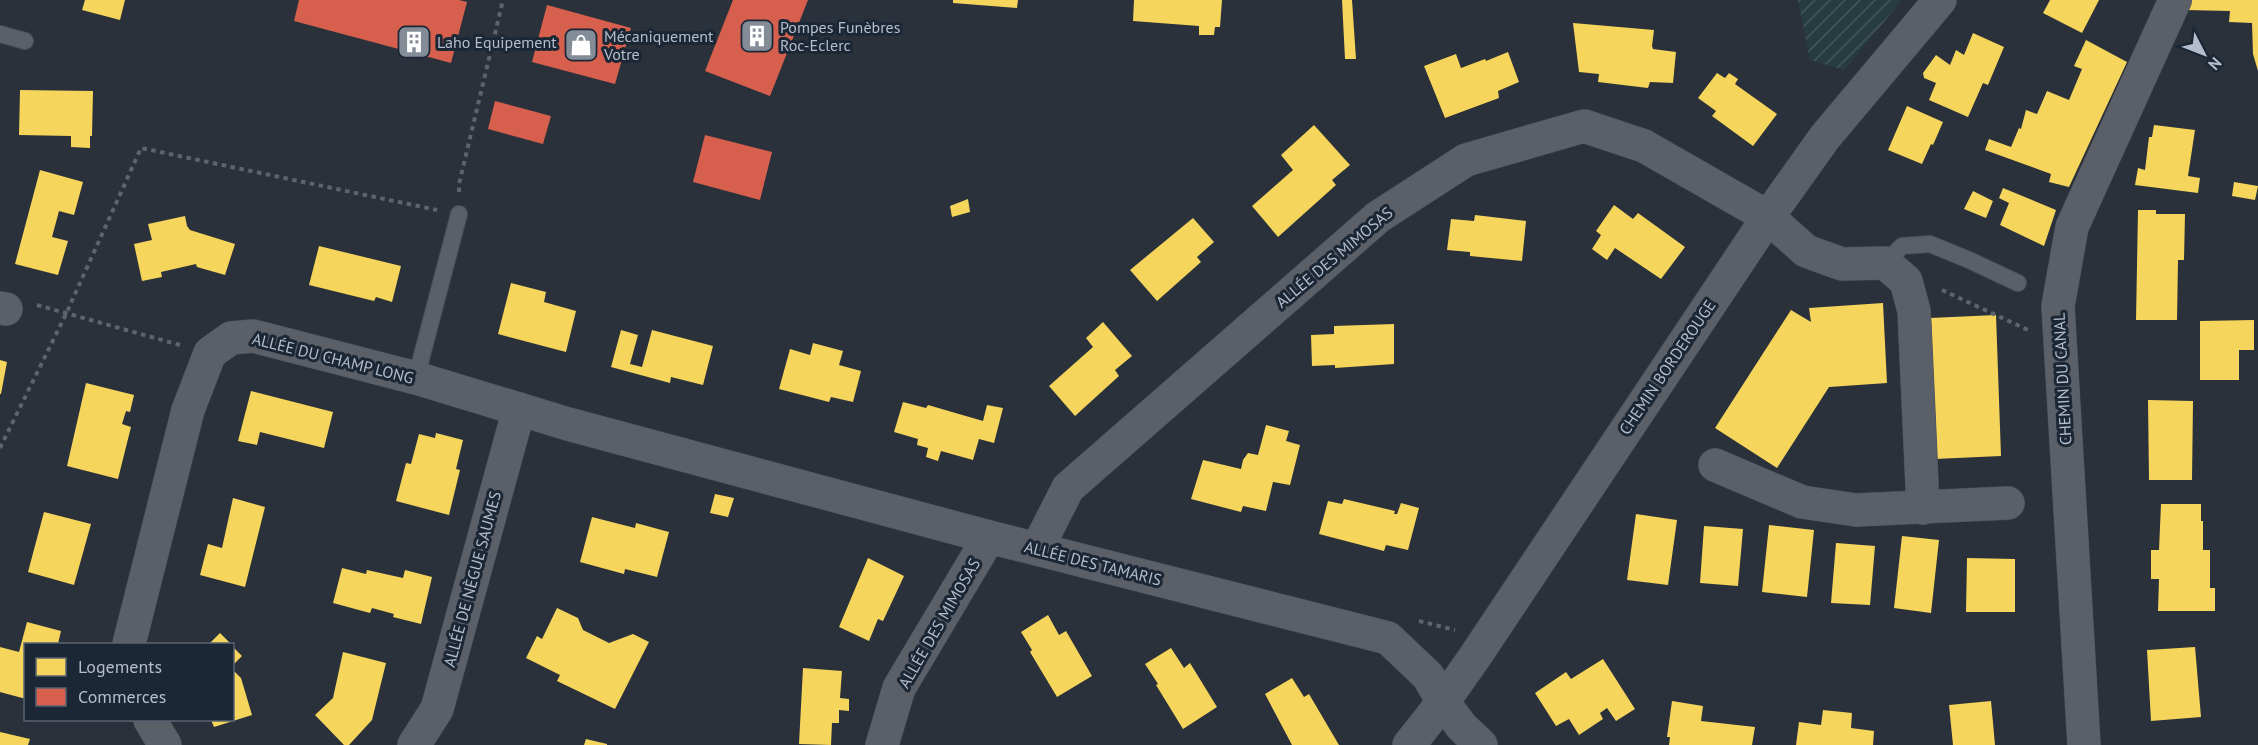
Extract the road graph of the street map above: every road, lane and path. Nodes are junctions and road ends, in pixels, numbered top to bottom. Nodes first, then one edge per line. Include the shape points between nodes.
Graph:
1 (502, 0) edge
2 (1940, 0) edge
3 (2175, 0) edge
4 (0, 34) edge
5 (25, 41) dead end
6 (459, 214) junction
7 (1767, 217) junction
8 (1885, 263) junction
9 (2018, 283) dead end
10 (1936, 288) dead end
11 (3, 308) edge
12 (66, 314) junction
13 (2060, 342) junction
14 (210, 353) junction
15 (416, 378) junction
16 (519, 409) junction
17 (0, 448) edge
18 (716, 463) joint
19 (1715, 465) dead end
20 (2008, 503) dead end
21 (1923, 508) junction
22 (989, 537) junction
23 (1037, 549) junction
24 (130, 643) edge
25 (1443, 702) junction
26 (151, 721) edge
27 (165, 745) edge
28 (414, 745) edge
29 (882, 745) edge
30 (1409, 745) edge
31 (1481, 745) edge
32 (2084, 745) edge

1 - 6 path via 459,184
2 - 7 street, CHEMIN BORDEROUGE via 1825,137
3 - 13 street, CHEMIN DU CANAL via 2072,227 2058,306
4 - 5 lane
6 - 12 path via 141,148
6 - 15 lane
7 - 8 street, ALLÉE DES MIMOSAS via 1806,250 1842,264
7 - 23 street, ALLÉE DES MIMOSAS via 1644,146 1584,126 1466,160 1378,217 1068,488
7 - 25 street, CHEMIN BORDEROUGE
8 - 9 lane via 1902,246 1930,244
8 - 21 street via 1906,281 1914,311
10 - 13 path
11 - 12 path via 27,302
12 - 14 path
12 - 17 path
13 - 32 street, CHEMIN DU CANAL
14 - 15 street, ALLÉE DU CHAMP LONG via 231,338 253,336
14 - 24 street via 188,410
15 - 16 street, ALLÉE DU CHAMP LONG
16 - 18 street, ALLÉE DU CHAMP LONG
16 - 28 street, ALLÉE DE NÈGUE SAUMES via 437,709
18 - 22 street, ALLÉE DES TAMARIS
19 - 21 street via 1802,502 1856,510
20 - 21 street
22 - 23 street, ALLÉE DES TAMARIS
22 - 29 street, ALLÉE DES MIMOSAS via 899,688
23 - 25 street, ALLÉE DES TAMARIS via 1388,638 1428,675
25 - 30 street, CHEMIN BORDEROUGE
25 - 31 street, ALLÉE DES TAMARIS
26 - 27 street

